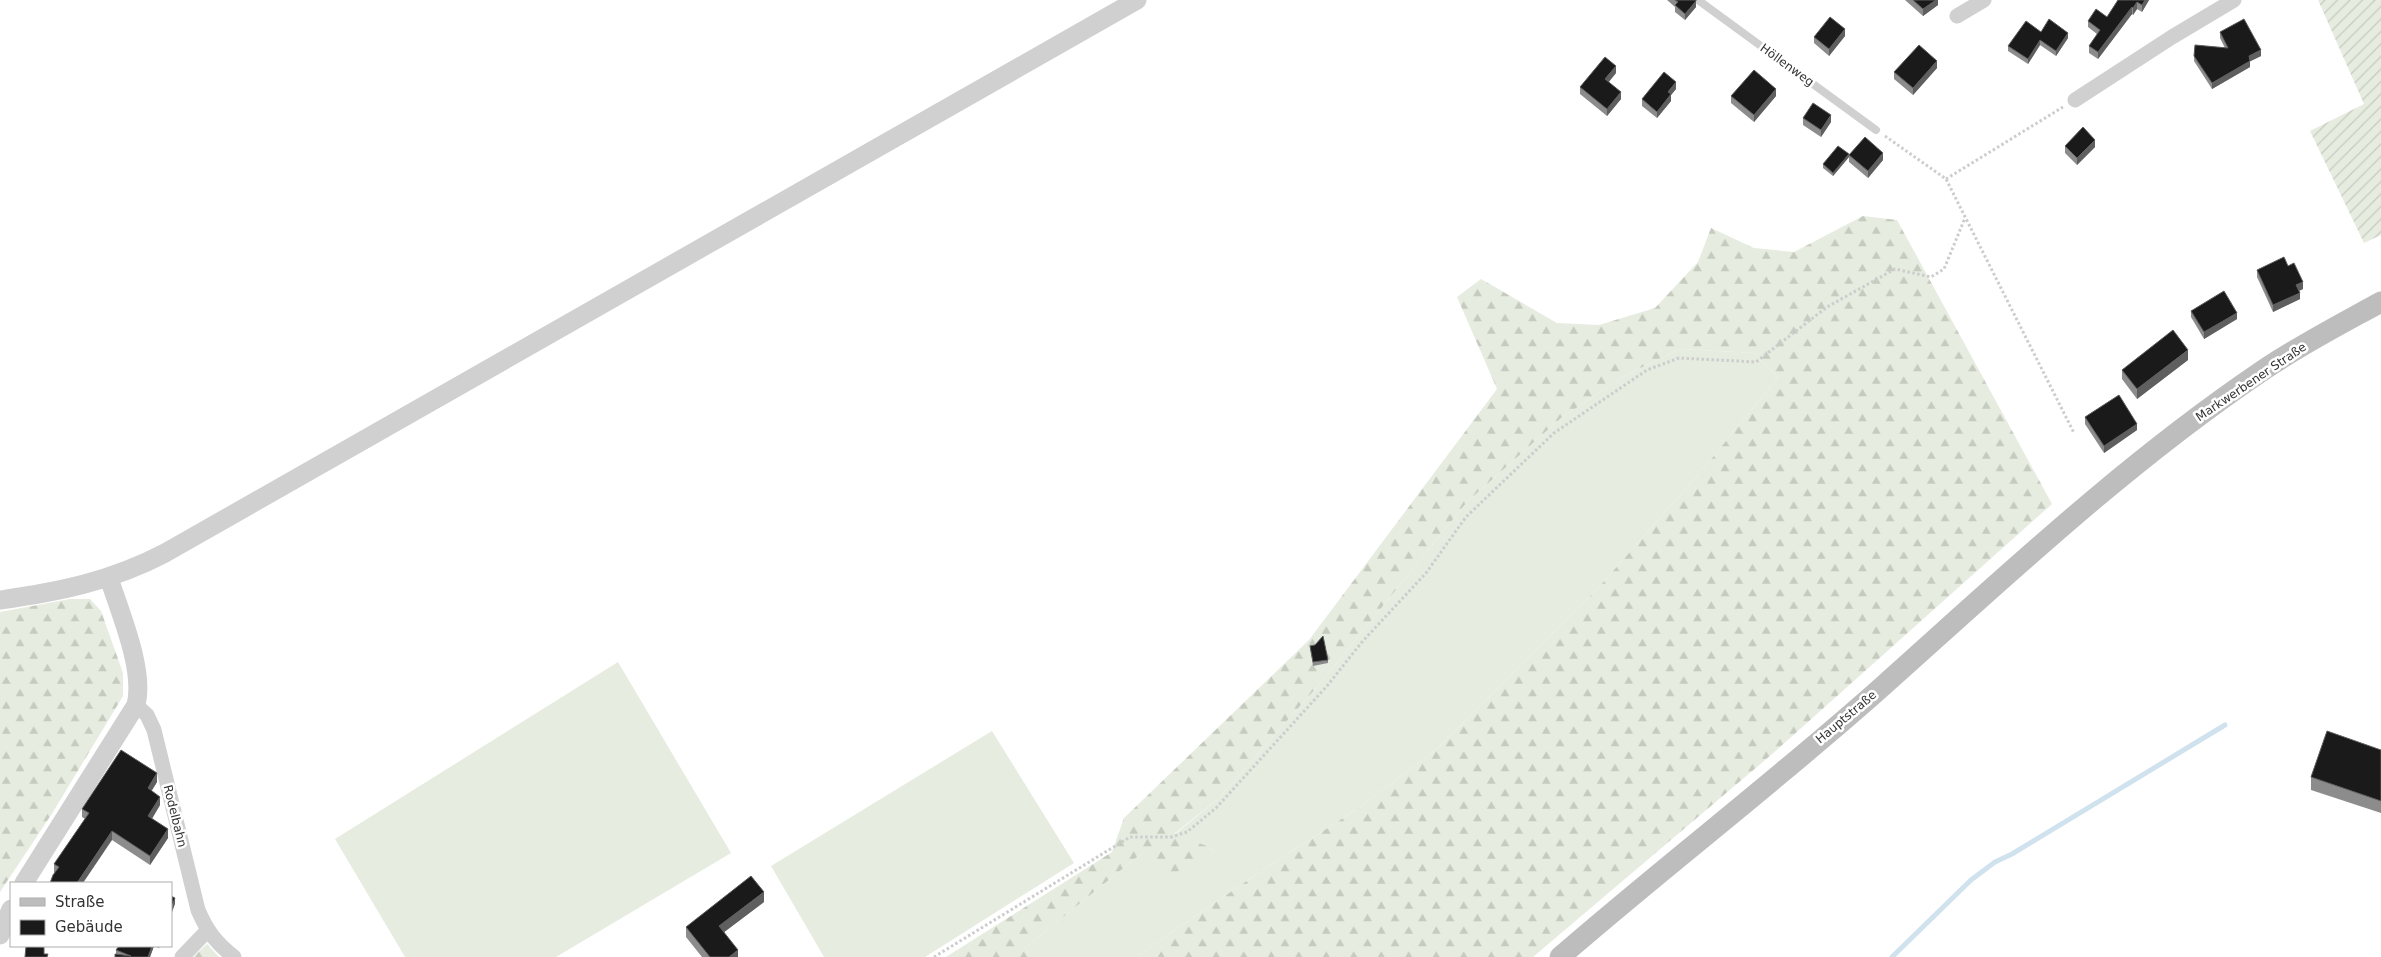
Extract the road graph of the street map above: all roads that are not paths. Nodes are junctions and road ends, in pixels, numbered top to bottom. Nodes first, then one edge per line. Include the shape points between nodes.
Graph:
1 (1137, 0) edge
2 (1698, 0) edge
3 (1984, 0) edge
4 (2234, 0) edge
5 (1956, 16) dead end
6 (2075, 100) road end
7 (1876, 130) road end
8 (2381, 302) edge
9 (2127, 472) joint
10 (109, 578) junction
11 (0, 600) edge
12 (136, 705) junction
13 (25, 882) edge
14 (10, 911) edge
15 (207, 931) junction
16 (0, 936) edge
17 (182, 957) edge
18 (234, 957) edge
19 (1560, 957) edge

1 - 10 street via 165,553
2 - 7 lane, Höllenweg
3 - 5 street
4 - 6 street
8 - 9 main road, Markwerbener Straße via 2262,371
9 - 19 main road, Hauptstraße via 1990,588 1883,686
10 - 11 street via 56,592
10 - 12 street via 137,671 139,692
12 - 13 street
12 - 15 street, Rodelbahn via 154,730 198,910
14 - 16 street
15 - 17 street
15 - 18 street, Rodelbahn

